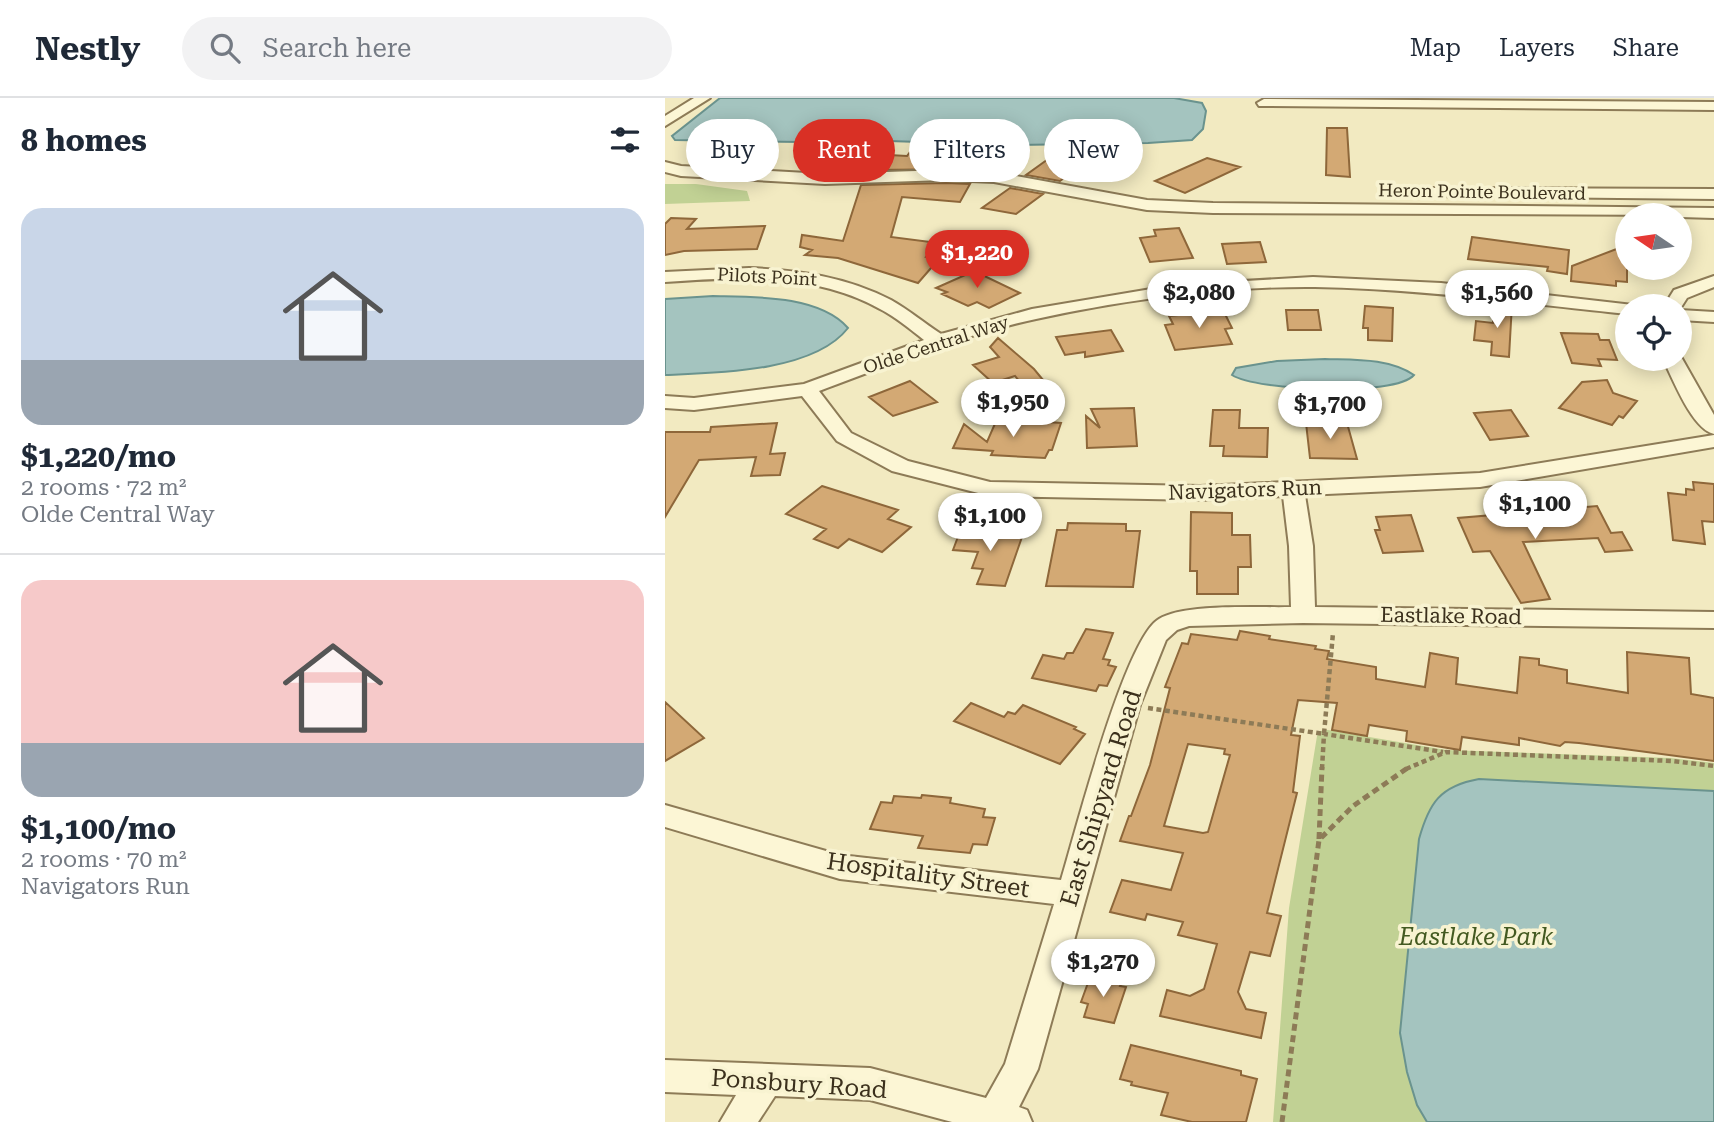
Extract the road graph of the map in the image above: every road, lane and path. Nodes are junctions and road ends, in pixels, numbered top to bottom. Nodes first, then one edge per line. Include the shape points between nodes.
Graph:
1 (703, 98) edge
2 (1264, 103) dead end
3 (1714, 106) edge
4 (665, 122) edge
5 (665, 167) edge
6 (1102, 183) dead end
7 (1246, 193) dead end
8 (1383, 193) dead end
9 (1411, 193) dead end
10 (1082, 194) junction
11 (1714, 194) edge
12 (1714, 213) edge
13 (665, 277) edge
14 (1714, 281) edge
15 (1680, 294) edge
16 (1615, 308) edge
17 (1692, 316) edge
18 (1714, 317) edge
19 (938, 341) junction
20 (1680, 371) edge
21 (807, 389) junction
22 (665, 402) edge
23 (1714, 428) edge
24 (1714, 442) edge
25 (1293, 489) junction
26 (1303, 615) junction
27 (1334, 615) junction
28 (1188, 618) joint
29 (1714, 620) edge
30 (1127, 705) junction
31 (1324, 734) junction
32 (1446, 752) junction
33 (1714, 766) edge
34 (665, 816) edge
35 (1319, 840) junction
36 (1071, 894) junction
37 (665, 1076) edge
38 (767, 1078) junction
39 (1005, 1119) edge
40 (738, 1122) edge
41 (1282, 1122) edge

1 - 4 street
2 - 3 street
5 - 10 street, Heron Pointe Boulevard via 825,179 946,174 994,177
6 - 10 street
7 - 8 street
9 - 11 street
10 - 12 street, Heron Pointe Boulevard via 1147,205 1213,208
13 - 19 street, Pilots Point via 736,271 825,279 884,304
14 - 15 street
16 - 19 street, Olde Central Way via 1441,288 1313,282 1175,290 1032,314
17 - 18 street
19 - 21 street, Olde Central Way
20 - 23 street via 1699,410
21 - 22 street, Olde Central Way via 694,404
21 - 25 street, Navigators Run via 844,437 900,466 990,489 1200,493
24 - 25 street, Navigators Run via 1480,480
25 - 26 street
26 - 27 street, Eastlake Road
26 - 28 street, Eastlake Road
27 - 29 street, Eastlake Road
27 - 31 path
28 - 30 street, East Shipyard Road via 1168,624 1155,636
30 - 31 path
30 - 36 street, East Shipyard Road
31 - 32 path
31 - 35 path
32 - 33 path
32 - 35 path via 1381,785
34 - 36 street, Hospitality Street via 840,867
35 - 41 path
36 - 39 street, East Shipyard Road
37 - 38 street, Ponsbury Road
38 - 39 street, Ponsbury Road via 870,1084
38 - 40 street

